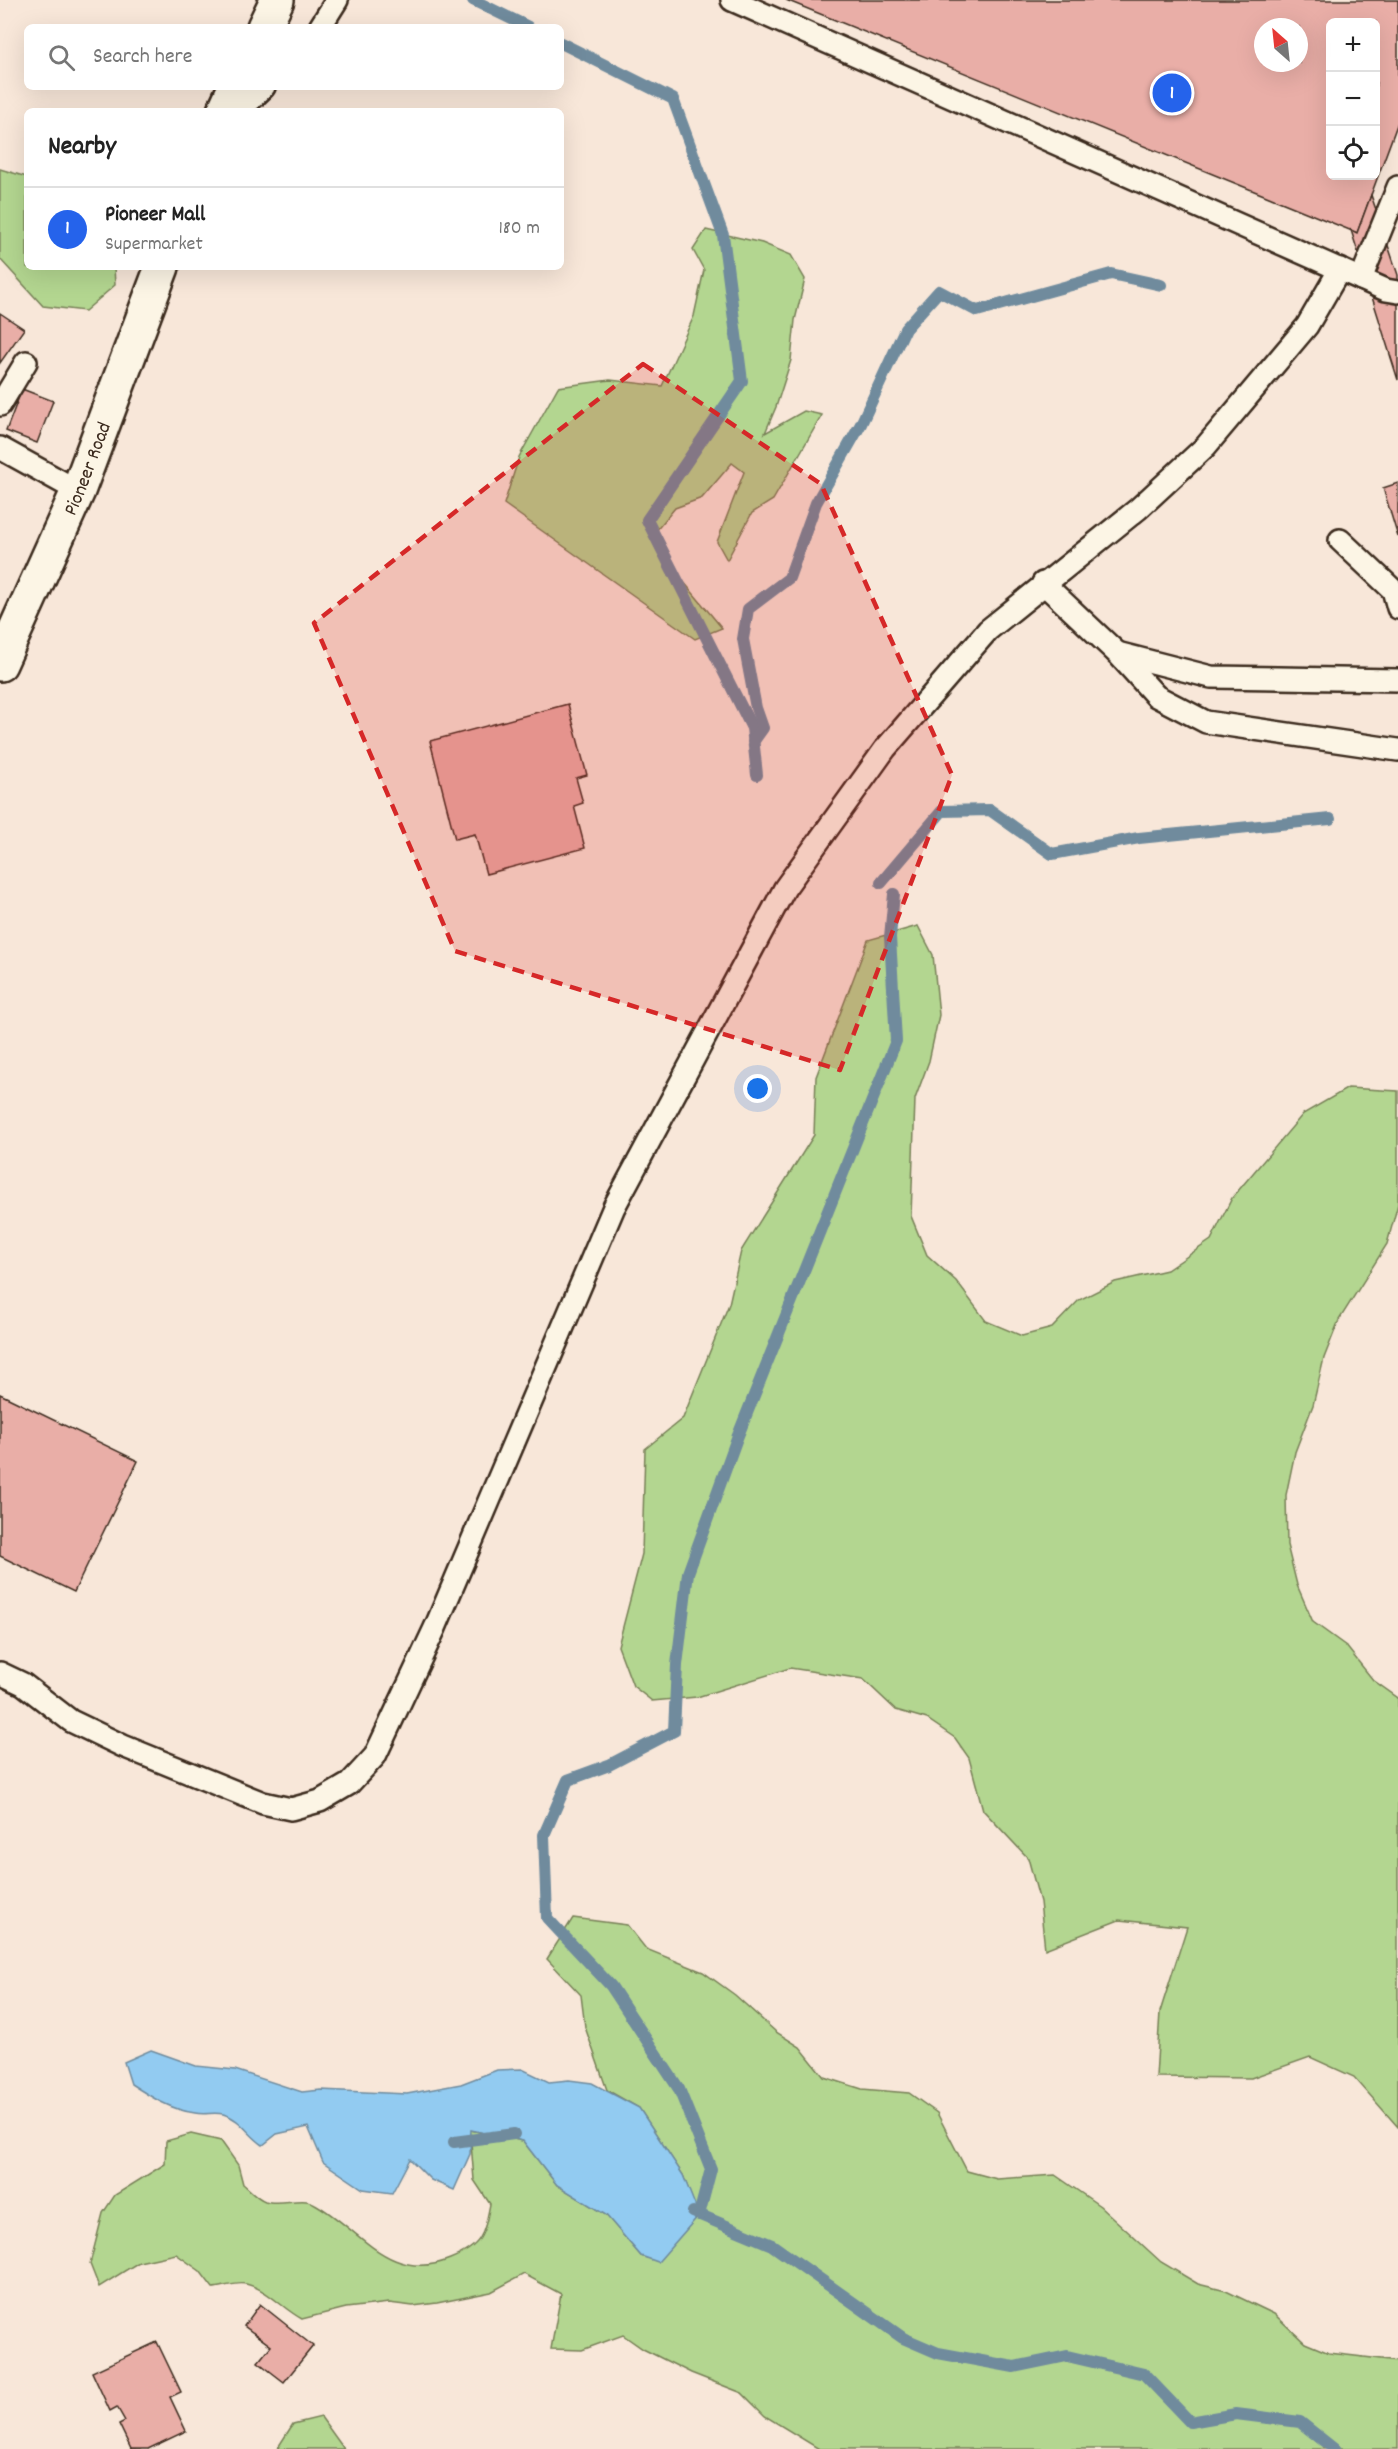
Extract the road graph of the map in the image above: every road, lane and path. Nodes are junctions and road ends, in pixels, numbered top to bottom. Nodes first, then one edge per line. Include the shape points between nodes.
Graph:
1 (277, 0) edge
2 (337, 0) edge
3 (732, 0) edge
4 (265, 24) edge
5 (322, 24) edge
6 (234, 90) edge
7 (261, 90) edge
8 (225, 108) edge
9 (242, 108) edge
10 (1398, 188) edge
11 (1340, 269) junction
12 (161, 270) edge
13 (1361, 279) junction
14 (1398, 292) edge
15 (26, 362) dead end
16 (0, 405) edge
17 (0, 448) edge
18 (78, 491) junction
19 (1340, 540) dead end
20 (1043, 584) junction
21 (1398, 608) edge
22 (1116, 653) junction
23 (0, 664) edge
24 (1398, 680) edge
25 (1398, 750) edge
26 (0, 1674) edge
27 (0, 1681) edge
28 (23, 1684) junction

1 - 4 main road
2 - 5 lane
3 - 11 lane
6 - 8 main road
7 - 9 lane
10 - 13 lane
11 - 13 lane
11 - 20 lane via 1307,326 1206,446 1138,509
12 - 18 main road, Pioneer Road
13 - 14 lane
15 - 16 lane
17 - 18 lane
18 - 23 main road, Pioneer Road
19 - 21 lane via 1393,590
20 - 22 lane
20 - 28 lane via 988,630 885,749 785,888 614,1208 435,1628 375,1756 349,1785 291,1809 263,1803 71,1721
22 - 24 lane via 1211,677
22 - 25 lane via 1156,696 1206,722
26 - 28 lane
27 - 28 lane

